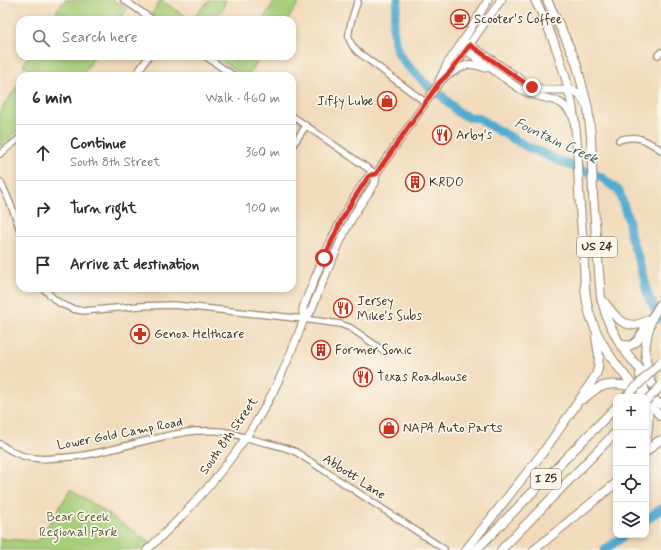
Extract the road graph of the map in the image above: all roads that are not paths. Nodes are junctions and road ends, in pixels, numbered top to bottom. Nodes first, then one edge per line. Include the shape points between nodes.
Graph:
1 (124, 0) edge
2 (358, 0) edge
3 (488, 0) edge
4 (500, 0) edge
5 (548, 0) edge
6 (535, 1) edge
7 (147, 16) edge
8 (462, 42) junction
9 (468, 47) junction
10 (146, 60) edge
11 (211, 60) edge
12 (138, 72) edge
13 (228, 72) edge
14 (496, 72) junction
15 (447, 75) junction
16 (439, 83) junction
17 (569, 90) junction
18 (427, 99) junction
19 (588, 108) junction
20 (296, 119) edge
21 (574, 119) junction
22 (306, 126) junction
23 (296, 140) edge
24 (619, 140) dead end
25 (16, 141) edge
26 (661, 150) edge
27 (0, 154) edge
28 (376, 174) junction
29 (0, 182) edge
30 (16, 218) edge
31 (47, 292) edge
32 (601, 298) junction
33 (661, 303) edge
34 (304, 319) junction
35 (648, 323) junction
36 (593, 326) junction
37 (620, 344) junction
38 (385, 352) dead end
39 (611, 358) junction
40 (632, 360) junction
41 (661, 362) edge
42 (642, 381) junction
43 (656, 386) edge
44 (629, 394) edge
45 (638, 394) edge
46 (641, 394) edge
47 (644, 394) edge
48 (647, 394) edge
49 (661, 394) edge
50 (649, 400) edge
51 (649, 403) edge
52 (661, 406) edge
53 (574, 408) junction
54 (613, 410) edge
55 (661, 417) edge
56 (613, 435) edge
57 (245, 438) junction
58 (661, 440) edge
59 (0, 444) edge
60 (649, 449) edge
61 (613, 485) edge
62 (147, 550) edge
63 (444, 550) edge
64 (466, 550) edge
65 (476, 550) edge
66 (501, 550) edge
67 (534, 550) edge

1 - 7 street
2 - 18 street via 348,38 352,45 358,52
3 - 8 main road, South 8th Street
4 - 9 main road, South 8th Street
5 - 19 highway, US 24 via 576,62
6 - 17 highway, US 24 via 551,36
8 - 9 main road
8 - 16 main road, South 8th Street via 444,69
9 - 14 main road
9 - 15 main road, South 8th Street
9 - 17 main road via 532,87 542,90
10 - 12 street
11 - 13 street
14 - 15 main road via 471,63
14 - 21 main road via 525,92 560,102
15 - 16 main road, South 8th Street
16 - 18 main road, South 8th Street
17 - 19 main road via 580,95
17 - 21 highway, US 24
18 - 28 main road, South 8th Street
19 - 32 highway, US 24
20 - 22 street
21 - 36 highway, US 24 via 586,300
22 - 23 street
22 - 28 street
24 - 26 street via 641,138
25 - 27 street
28 - 34 main road, South 8th Street via 375,183 345,231 310,313
29 - 30 street
31 - 34 street via 61,304 83,311 164,305
32 - 35 highway via 617,318 625,323
32 - 37 highway, US 24 via 608,321
33 - 35 highway
34 - 38 street via 348,326
34 - 57 main road, South 8th Street via 282,373
35 - 37 highway via 634,344
35 - 43 highway via 645,353 647,366
36 - 39 highway
36 - 53 highway, US 24 via 599,356 598,368
37 - 40 highway, US 24
39 - 42 highway
39 - 46 highway
40 - 42 highway, US 24
40 - 43 highway
41 - 44 highway, bridge
42 - 43 highway
42 - 47 highway, US 24
43 - 48 highway, bridge
43 - 49 main road
43 - 52 highway
45 - 53 highway via 622,385 613,384 597,388
50 - 52 highway
51 - 55 main road
53 - 64 highway, US 24 via 534,465
54 - 65 highway, I 25
56 - 66 highway, I 25
57 - 59 street, Lower Gold Camp Road via 219,431 194,432 82,455 40,459 21,456
57 - 62 main road, South 8th Street via 201,496
57 - 63 street, Abbott Lane via 296,452
58 - 60 highway
61 - 67 highway

